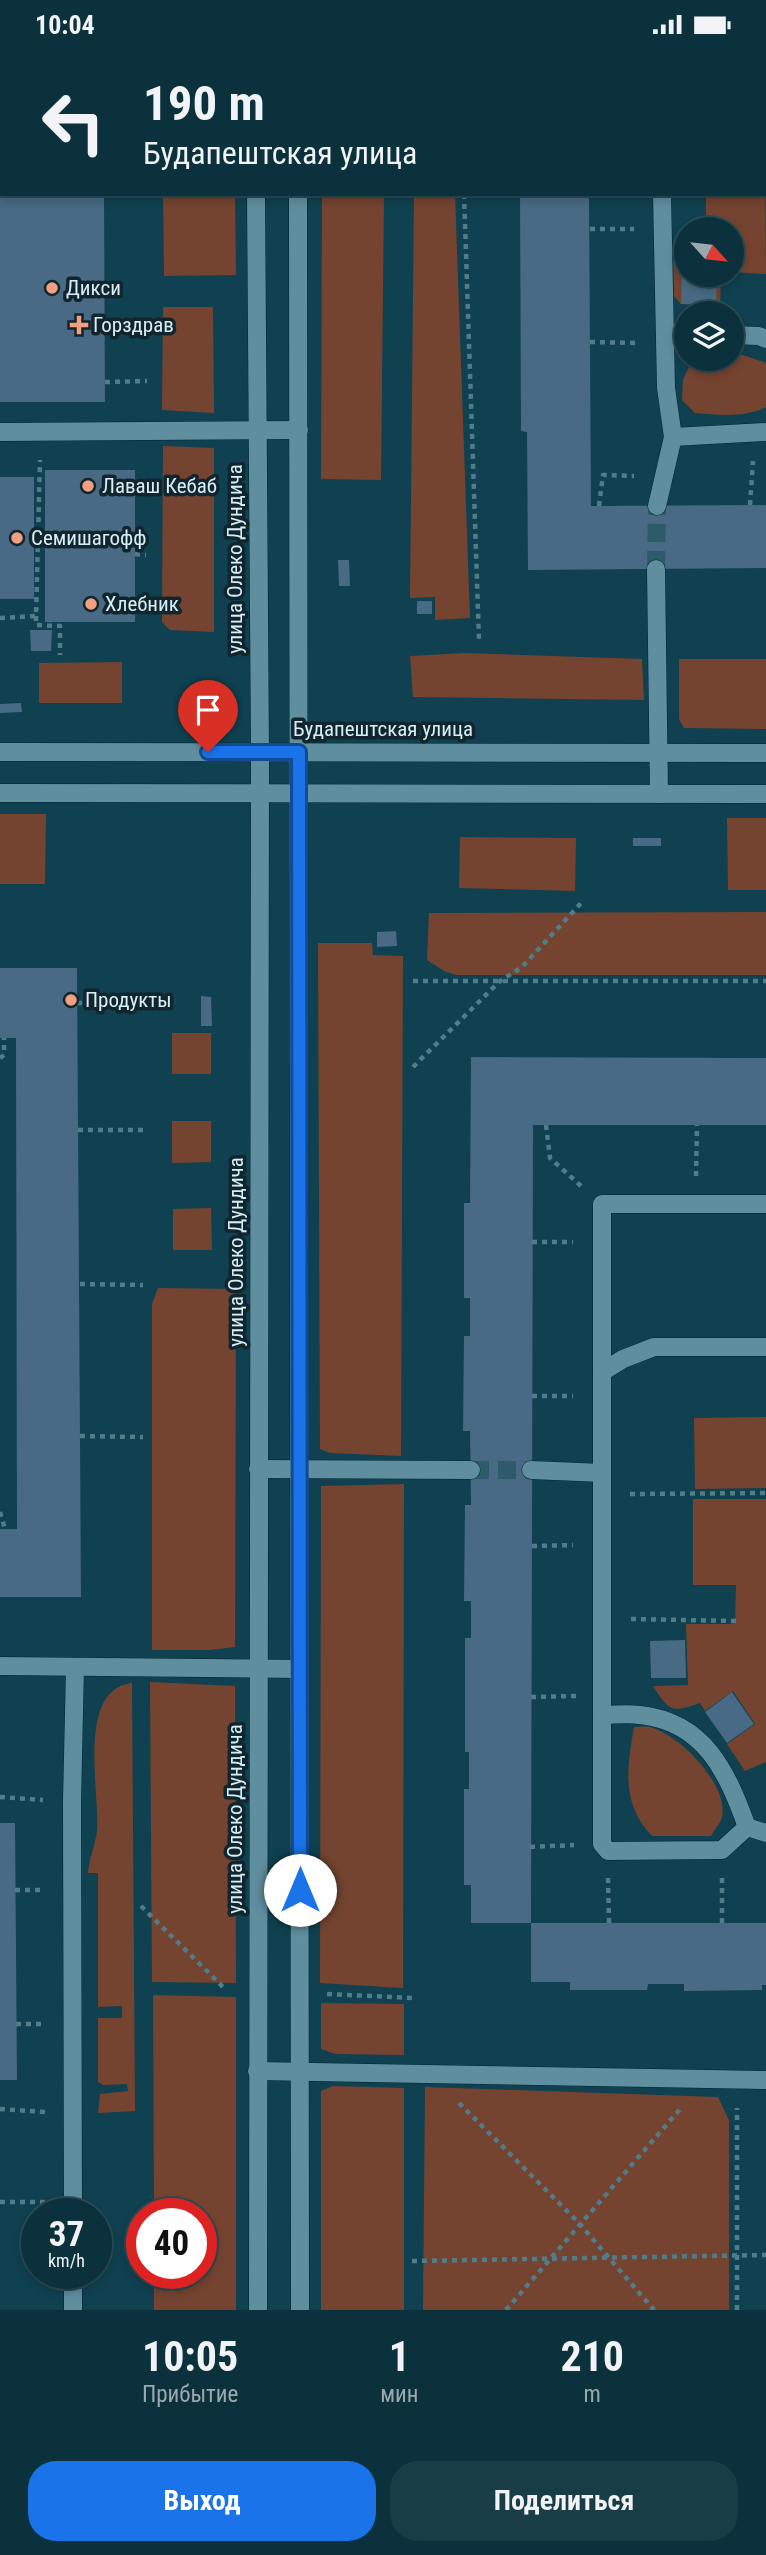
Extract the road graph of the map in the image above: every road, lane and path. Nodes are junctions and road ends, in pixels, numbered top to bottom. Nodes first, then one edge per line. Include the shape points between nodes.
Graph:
1 (256, 196) edge
2 (298, 196) edge
3 (464, 196) edge
4 (662, 196) edge
5 (590, 229) dead end
6 (663, 229) junction
7 (744, 335) edge
8 (674, 336) edge
9 (666, 338) junction
10 (766, 339) edge
11 (590, 342) dead end
12 (147, 381) dead end
13 (105, 382) dead end
14 (257, 431) junction
15 (299, 431) junction
16 (0, 432) edge
17 (40, 432) junction
18 (760, 432) edge
19 (673, 437) junction
20 (664, 477) junction
21 (750, 505) dead end
22 (600, 506) dead end
23 (657, 506) tunnel mouth
24 (135, 554) dead end
25 (146, 555) dead end
26 (656, 569) tunnel mouth
27 (36, 617) junction
28 (0, 618) edge
29 (479, 641) dead end
30 (60, 655) dead end
31 (260, 751) junction
32 (0, 752) edge
33 (299, 752) junction
34 (659, 753) junction
35 (766, 753) edge
36 (0, 793) edge
37 (259, 793) junction
38 (299, 793) junction
39 (659, 793) junction
40 (766, 794) edge
41 (583, 901) dead end
42 (413, 981) dead end
43 (500, 981) junction
44 (766, 981) edge
45 (152, 1002) dead end
46 (77, 1003) dead end
47 (4, 1038) dead end
48 (0, 1058) edge
49 (413, 1067) dead end
50 (546, 1125) dead end
51 (697, 1125) dead end
52 (78, 1130) dead end
53 (148, 1130) dead end
54 (602, 1204) junction
55 (696, 1204) junction
56 (766, 1204) edge
57 (532, 1242) dead end
58 (602, 1242) junction
59 (80, 1285) dead end
60 (143, 1285) dead end
61 (766, 1347) edge
62 (601, 1372) junction
63 (602, 1396) junction
64 (532, 1397) dead end
65 (80, 1436) dead end
66 (143, 1437) dead end
67 (258, 1469) junction
68 (299, 1470) junction
69 (471, 1470) tunnel mouth
70 (531, 1470) tunnel mouth
71 (602, 1473) junction
72 (766, 1493) edge
73 (602, 1494) junction
74 (0, 1512) edge
75 (5, 1529) dead end
76 (531, 1545) dead end
77 (602, 1545) junction
78 (602, 1618) junction
79 (736, 1621) dead end
80 (0, 1666) edge
81 (75, 1667) junction
82 (258, 1668) junction
83 (299, 1669) junction
84 (602, 1695) junction
85 (531, 1697) dead end
86 (602, 1715) junction
87 (0, 1797) edge
88 (72, 1802) junction
89 (747, 1827) junction
90 (766, 1833) edge
91 (530, 1847) dead end
92 (605, 1847) junction
93 (722, 1850) junction
94 (141, 1906) dead end
95 (609, 1923) dead end
96 (722, 1923) dead end
97 (225, 1989) dead end
98 (320, 1994) dead end
99 (413, 1998) dead end
100 (257, 2071) junction
101 (300, 2072) junction
102 (713, 2079) junction
103 (737, 2080) junction
104 (766, 2080) edge
105 (451, 2095) dead end
106 (0, 2109) edge
107 (73, 2112) junction
108 (73, 2198) edge
109 (0, 2202) edge
110 (21, 2204) edge
111 (579, 2223) junction
112 (766, 2255) edge
113 (737, 2256) junction
114 (610, 2259) junction
115 (548, 2260) junction
116 (412, 2261) dead end
117 (73, 2289) edge
118 (73, 2310) edge
119 (258, 2310) edge
120 (300, 2310) edge
121 (506, 2310) edge
122 (654, 2310) edge
123 (737, 2310) edge

1 - 14 street, улица Олеко Дундича
2 - 15 street
3 - 29 path
4 - 6 street
5 - 6 path
6 - 9 street
7 - 10 street
8 - 9 street
9 - 11 path
9 - 19 street via 666,388
12 - 13 path
14 - 15 street
14 - 17 street
14 - 31 street, улица Олеко Дундича
15 - 33 street
16 - 17 street
17 - 27 path
18 - 19 street
18 - 21 path
19 - 20 street
20 - 22 path via 603,475
20 - 23 street
24 - 25 path
26 - 34 street
27 - 28 path
27 - 30 path via 36,625 60,626
31 - 32 street, Будапештская улица
31 - 33 street, Будапештская улица
31 - 37 street, улица Олеко Дундича
33 - 34 street, Будапештская улица
33 - 38 street
34 - 35 street, Будапештская улица
34 - 39 street
36 - 37 street
37 - 38 street
37 - 67 street, улица Олеко Дундича
38 - 39 street
38 - 68 street
39 - 40 street
41 - 43 path via 522,967
42 - 43 path
43 - 44 path
43 - 49 path
45 - 46 path
47 - 48 path
50 - 54 path via 550,1158
51 - 55 path
52 - 53 path
54 - 55 street
54 - 58 street
55 - 56 street
57 - 58 path
58 - 62 street
59 - 60 path
61 - 62 street via 654,1347
62 - 63 street
63 - 64 path
63 - 71 street
65 - 66 path
67 - 68 street
67 - 82 street, улица Олеко Дундича
68 - 69 street
68 - 83 street
70 - 71 street
71 - 73 street
72 - 73 path
73 - 77 street
74 - 75 path
76 - 77 path
77 - 78 street
78 - 79 path
78 - 84 street
80 - 81 street
81 - 82 street
81 - 88 street
82 - 83 street
82 - 100 street, улица Олеко Дундича
83 - 101 street
84 - 85 path
84 - 86 street
86 - 89 street via 667,1720 693,1733 712,1755
86 - 92 street
87 - 88 path
88 - 107 street
89 - 90 street
89 - 93 street
91 - 92 path
92 - 93 street
92 - 95 path
93 - 96 path
94 - 97 path
98 - 99 path
100 - 101 street
100 - 119 street, улица Олеко Дундича
101 - 102 street
101 - 120 street
102 - 103 street
102 - 111 path via 685,2103
103 - 104 street
103 - 113 path
105 - 111 path
106 - 107 path
107 - 108 street
109 - 110 path
111 - 114 path
111 - 115 path
112 - 113 path
113 - 114 path
113 - 123 path
114 - 115 path
114 - 122 path
115 - 116 path
115 - 121 path
117 - 118 street

